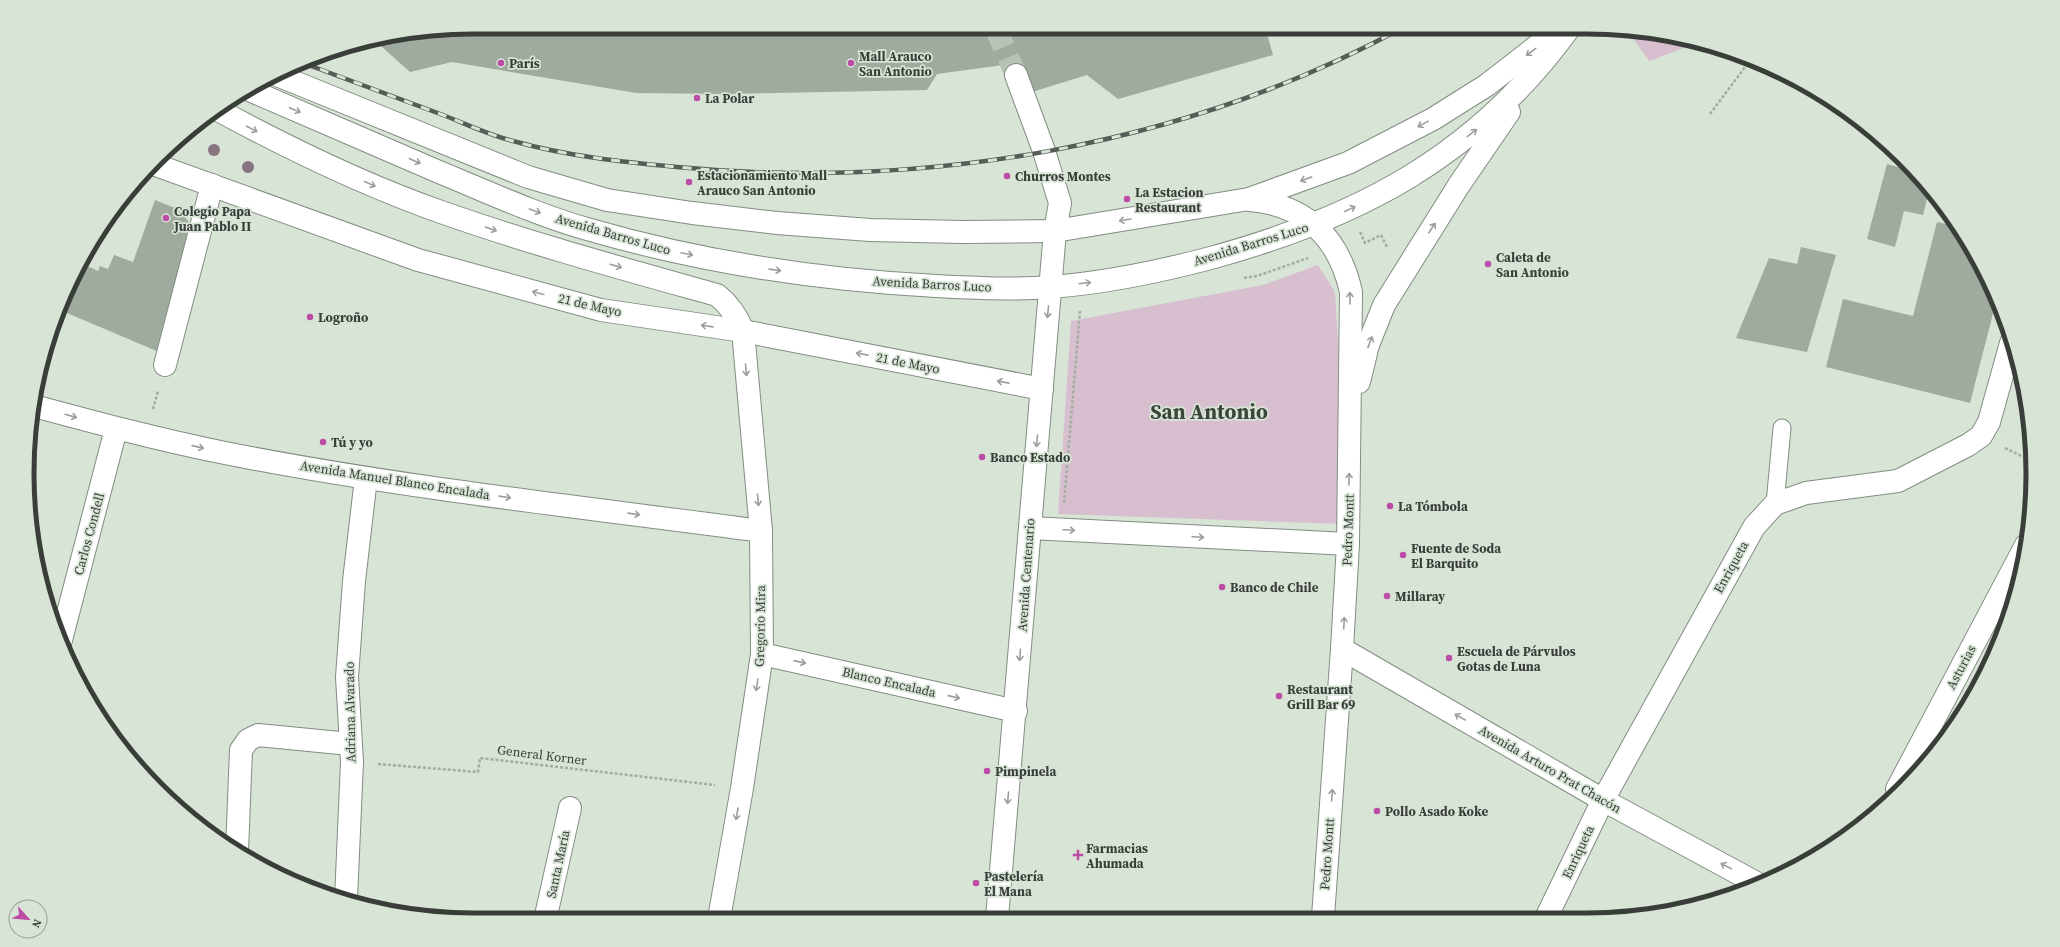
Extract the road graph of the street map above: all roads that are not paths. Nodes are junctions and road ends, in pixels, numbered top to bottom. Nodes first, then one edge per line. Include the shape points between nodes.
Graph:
1 (1552, 34) edge
2 (1565, 34) edge
3 (1546, 61) junction
4 (1016, 75) tunnel mouth
5 (283, 77) edge
6 (255, 92) edge
7 (223, 113) edge
8 (160, 166) edge
9 (212, 185) junction
10 (1249, 200) junction
11 (1314, 225) junction
12 (1055, 231) junction
13 (1050, 287) junction
14 (743, 331) junction
15 (2009, 352) edge
16 (165, 365) road end
17 (1042, 389) junction
18 (39, 407) edge
19 (1782, 428) dead end
20 (116, 429) junction
21 (1350, 435) junction
22 (366, 478) junction
23 (1775, 504) junction
24 (1030, 528) junction
25 (761, 531) junction
26 (1348, 544) junction
27 (2017, 561) edge
28 (63, 632) edge
29 (1342, 649) junction
30 (762, 654) junction
31 (1016, 710) junction
32 (351, 753) junction
33 (1903, 778) edge
34 (1602, 800) junction
35 (570, 808) dead end
36 (237, 844) edge
37 (1754, 881) edge
38 (346, 894) edge
39 (547, 913) edge
40 (720, 913) edge
41 (997, 913) edge
42 (1323, 913) edge
43 (1548, 913) edge

1 -> 10 street via 1487,85 1433,119 1348,163
2 - 3 street, Avenida Barros Luco
11 -> 3 street, Avenida Barros Luco via 1384,192 1448,151 1483,124
21 -> 3 street via 1360,373 1384,305 1480,153
4 - 12 street, Avenida Centenario via 1060,203
5 - 12 street via 528,177 607,200 738,218 870,230
6 -> 13 street, Avenida Barros Luco via 514,203 584,228 660,248 813,276 891,284
7 -> 14 street via 314,159 440,212 515,237 717,295 738,318
8 - 9 street, 21 de Mayo
14 -> 9 street, 21 de Mayo via 601,310 426,262
9 - 16 street
10 - 11 street, Pedro Montt via 1266,201 1284,207 1300,214
10 -> 12 street
13 -> 11 street, Avenida Barros Luco via 1117,279 1183,265 1248,248
21 -> 11 street, Pedro Montt via 1351,292 1338,254
12 - 13 street, Avenida Centenario
13 -> 17 street, Avenida Centenario
17 -> 14 street, 21 de Mayo
14 -> 25 street, Gregorio Mira
15 - 23 street, Enriqueta via 1989,422 1981,436 1968,445 1898,481 1806,493
17 -> 24 street, Avenida Centenario
18 -> 20 street, Avenida Manuel Blanco Encalada
19 - 23 lane
20 -> 22 street, Avenida Manuel Blanco Encalada via 224,453
20 - 28 street, Carlos Condell
26 -> 21 street, Pedro Montt
22 -> 25 street, Avenida Manuel Blanco Encalada
22 - 32 street, Adriana Alvarado via 354,581 347,677
23 - 34 street, Enriqueta via 1754,527
24 -> 26 street
24 -> 31 street, Avenida Centenario
25 - 30 street, Gregorio Mira
29 -> 26 street, Pedro Montt
27 - 33 street, Asturias
34 -> 29 street, Avenida Arturo Prat Chacón
42 -> 29 street, Pedro Montt
30 -> 31 street, Blanco Encalada
30 -> 40 street, Gregorio Mira
31 -> 41 street, Avenida Centenario
32 - 36 street via 258,735 248,740 241,750
32 - 38 street, Adriana Alvarado
37 -> 34 street, Avenida Arturo Prat Chacón
34 - 43 street, Enriqueta
35 - 39 street, Santa María

